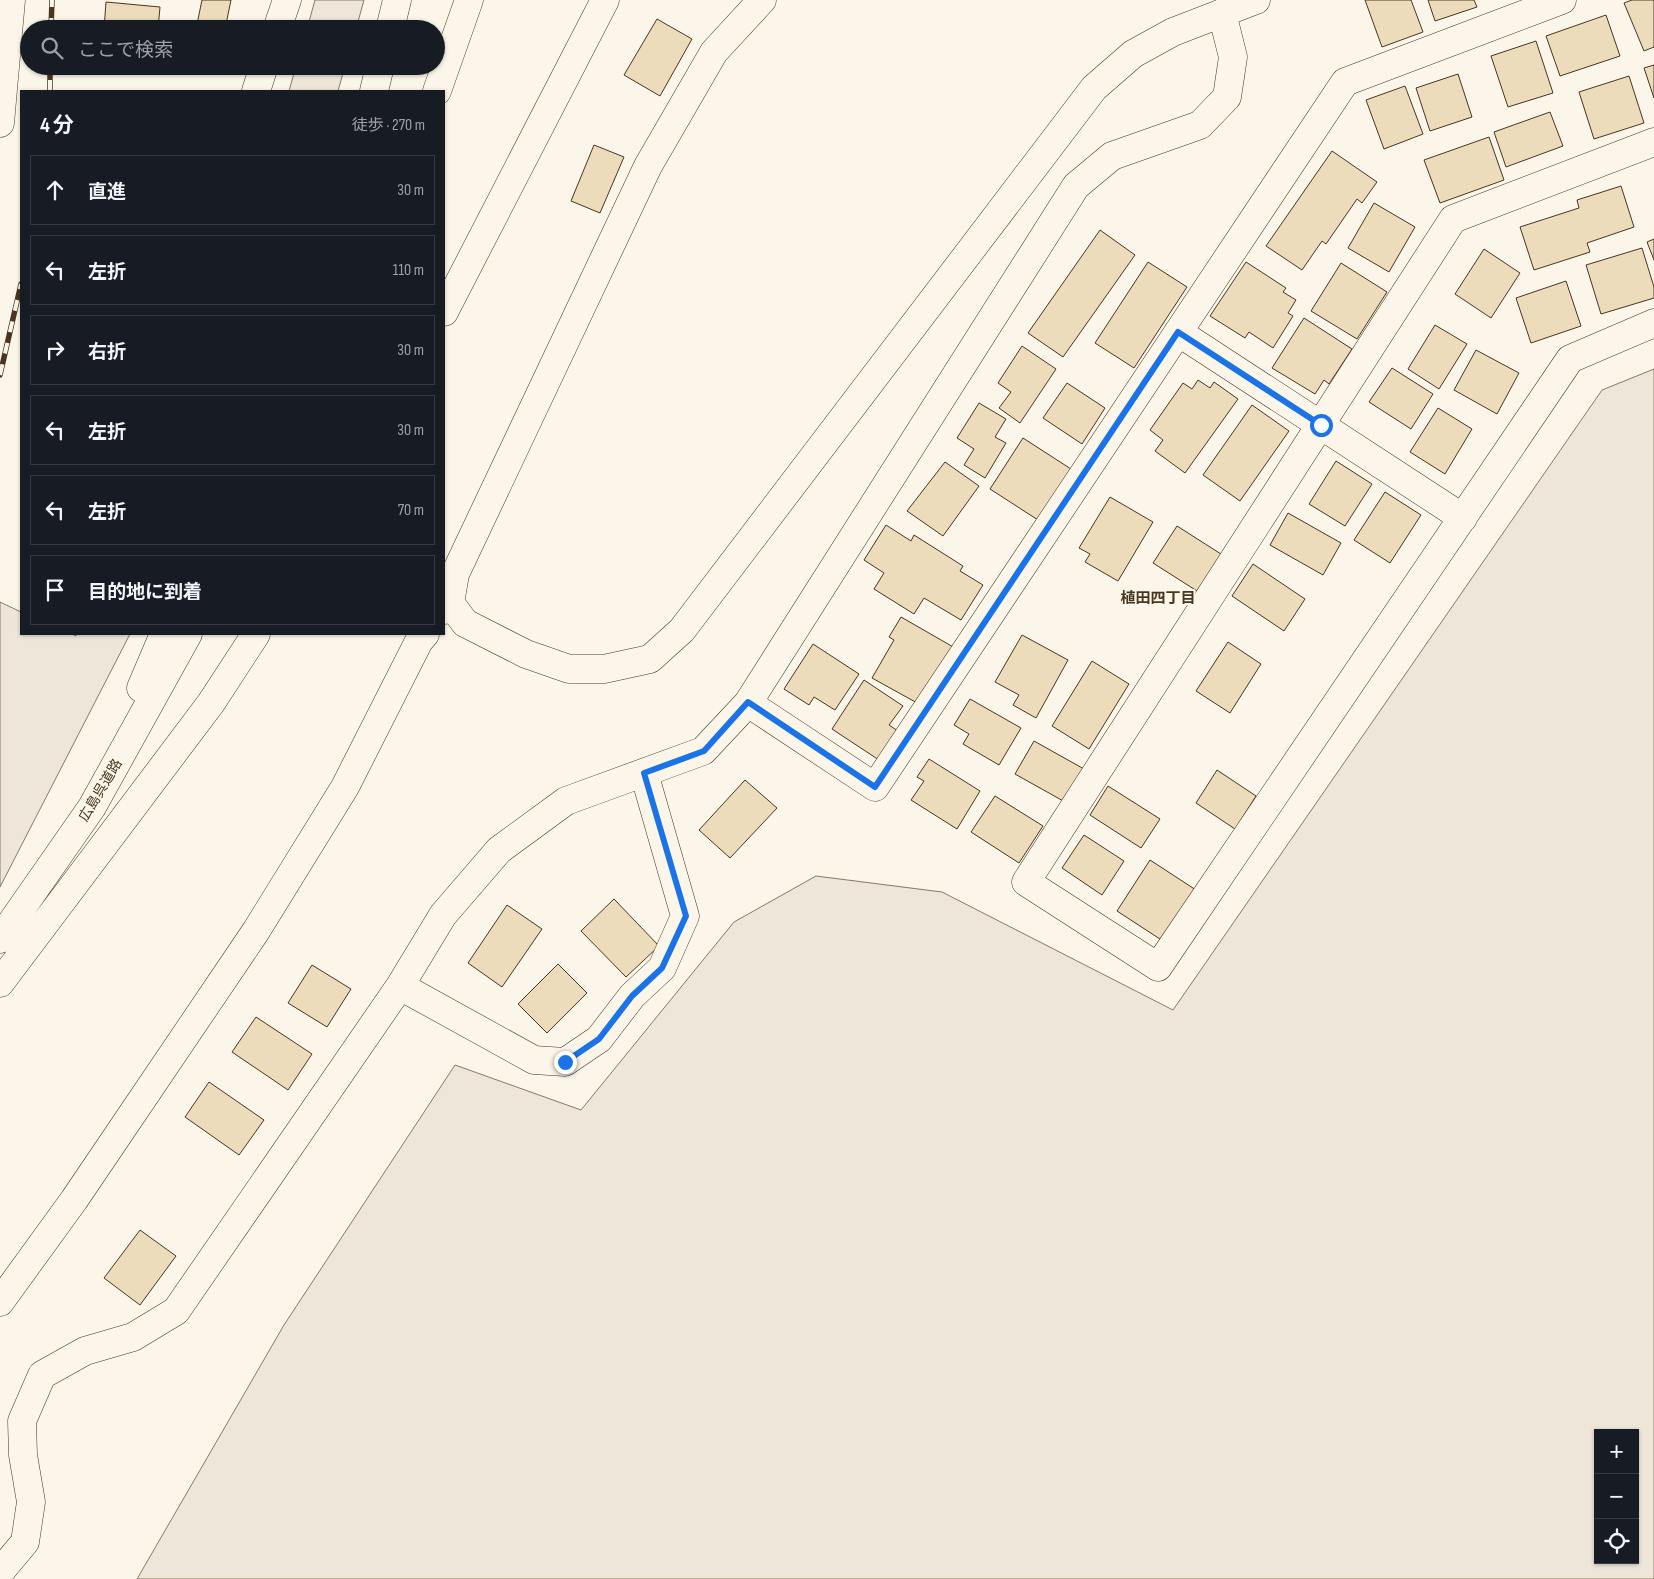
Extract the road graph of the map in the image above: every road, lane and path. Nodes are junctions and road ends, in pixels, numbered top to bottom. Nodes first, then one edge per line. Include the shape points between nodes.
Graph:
1 (11, 0) edge
2 (287, 0) edge
3 (397, 0) edge
4 (469, 0) edge
5 (606, 0) edge
6 (762, 0) edge
7 (1256, 0) edge
8 (1562, 0) edge
9 (1222, 13) junction
10 (280, 20) edge
11 (392, 20) edge
12 (445, 68) edge
13 (261, 75) edge
14 (378, 75) edge
15 (443, 75) edge
16 (256, 90) edge
17 (374, 90) edge
18 (437, 90) edge
19 (0, 123) edge
20 (1654, 142) edge
21 (445, 310) edge
22 (1654, 323) edge
23 (1178, 332) junction
24 (1321, 425) junction
25 (1462, 518) junction
26 (447, 606) edge
27 (164, 635) edge
28 (187, 635) edge
29 (255, 635) edge
30 (424, 635) edge
31 (748, 702) junction
32 (644, 773) junction
33 (92, 807) junction
34 (0, 939) edge
35 (0, 983) edge
36 (400, 986) junction
37 (0, 1302) edge
38 (0, 1572) edge

1 - 19 main road
2 - 10 main road
3 - 11 main road
4 - 12 main road
5 - 21 main road
6 - 26 main road via 714,52 648,166 455,574
7 - 9 main road
8 - 23 main road via 1345,82
9 - 26 main road via 1174,32 1133,54 1094,88 682,630 650,658 604,669 569,669 526,654 465,623
9 - 31 main road via 1232,57 1227,98 1200,125 1112,156 1076,186
13 - 16 main road
14 - 17 main road
15 - 18 main road
20 - 24 main road via 1453,219
22 - 25 main road via 1570,359
23 - 24 main road
23 - 31 main road via 875,787
24 - 25 main road
24 - 25 main road via 1026,882 1158,967
27 - 33 main road
28 - 33 main road, 広島呉道路
29 - 35 main road via 210,703
30 - 37 main road via 345,787 256,931 74,1200
31 - 32 main road via 704,751
32 - 36 main road via 566,801 499,850 443,914
32 - 36 main road via 686,916 662,968 632,996 599,1039 565,1062 534,1060
33 - 34 main road, 広島呉道路
36 - 38 main road via 176,1311 133,1338 85,1350 42,1375 22,1421 23,1456 31,1502 25,1542

